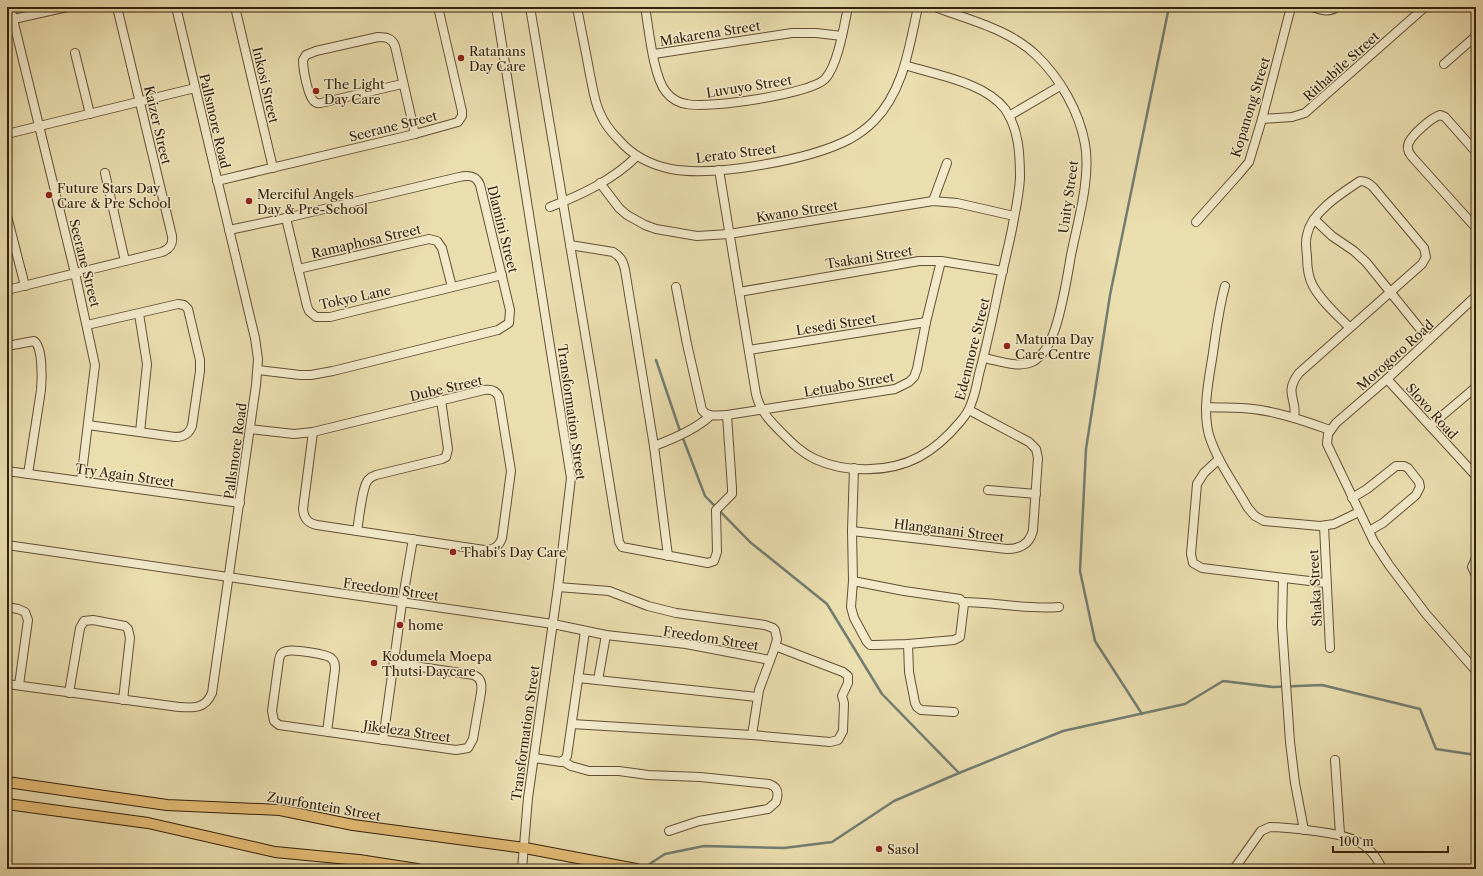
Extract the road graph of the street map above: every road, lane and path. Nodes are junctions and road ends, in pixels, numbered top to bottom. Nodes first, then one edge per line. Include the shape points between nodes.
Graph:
1 (10, 7) edge
2 (67, 7) edge
3 (117, 7) edge
4 (176, 7) edge
5 (235, 7) edge
6 (438, 7) edge
7 (496, 7) edge
8 (530, 7) edge
9 (577, 7) edge
10 (646, 7) edge
11 (848, 7) edge
12 (918, 7) edge
13 (935, 7) edge
14 (1291, 7) edge
15 (1312, 7) edge
16 (1338, 7) edge
17 (1425, 7) edge
18 (14, 19) junction
19 (842, 36) junction
20 (1476, 36) edge
21 (75, 53) dead end
22 (654, 54) junction
23 (1444, 64) dead end
24 (905, 65) junction
25 (402, 84) junction
26 (1060, 86) junction
27 (195, 88) junction
28 (140, 101) junction
29 (90, 114) junction
30 (1009, 116) junction
31 (1262, 119) junction
32 (39, 127) junction
33 (7, 134) edge
34 (414, 134) junction
35 (1476, 152) edge
36 (637, 156) junction
37 (947, 163) dead end
38 (274, 168) junction
39 (719, 170) junction
40 (105, 173) dead end
41 (217, 181) junction
42 (600, 183) junction
43 (933, 201) junction
44 (563, 202) junction
45 (550, 207) dead end
46 (7, 216) edge
47 (1014, 216) junction
48 (286, 218) junction
49 (1314, 219) junction
50 (1196, 222) dead end
51 (1476, 228) edge
52 (229, 230) junction
53 (729, 234) junction
54 (570, 245) junction
55 (125, 261) junction
56 (941, 261) junction
57 (298, 269) junction
58 (1003, 271) junction
59 (75, 273) junction
60 (502, 275) junction
61 (25, 286) junction
62 (1225, 286) dead end
63 (676, 287) dead end
64 (452, 288) junction
65 (7, 290) edge
66 (739, 292) junction
67 (1391, 292) junction
68 (1476, 296) edge
69 (139, 314) junction
70 (926, 322) junction
71 (87, 326) junction
72 (1350, 328) junction
73 (1429, 340) junction
74 (7, 346) edge
75 (749, 350) junction
76 (984, 358) junction
77 (258, 370) junction
78 (1387, 379) junction
79 (1476, 386) edge
80 (440, 400) junction
81 (1206, 407) junction
82 (762, 410) junction
83 (969, 410) junction
84 (727, 415) junction
85 (710, 416) junction
86 (1294, 418) junction
87 (88, 425) junction
88 (1430, 426) junction
89 (250, 429) junction
90 (1330, 430) junction
91 (140, 432) junction
92 (313, 432) junction
93 (654, 446) junction
94 (1219, 458) junction
95 (854, 468) junction
96 (7, 471) edge
97 (28, 474) junction
98 (1475, 475) edge
99 (81, 481) junction
100 (988, 490) dead end
101 (1036, 494) junction
102 (1352, 498) junction
103 (240, 503) junction
104 (1359, 512) junction
105 (1324, 526) junction
106 (852, 530) junction
107 (357, 531) junction
108 (1369, 531) junction
109 (413, 539) junction
110 (7, 545) edge
111 (668, 556) junction
112 (1476, 558) edge
113 (1476, 576) edge
114 (230, 578) junction
115 (1284, 579) junction
116 (853, 581) junction
117 (1326, 583) junction
118 (558, 587) junction
119 (963, 602) junction
120 (402, 603) junction
121 (7, 607) edge
122 (1059, 607) dead end
123 (553, 624) junction
124 (586, 630) junction
125 (606, 635) junction
126 (908, 644) junction
127 (775, 646) junction
128 (1330, 648) dead end
129 (770, 660) junction
130 (394, 663) junction
131 (1476, 671) edge
132 (578, 678) junction
133 (598, 680) junction
134 (7, 684) edge
135 (19, 685) junction
136 (69, 693) junction
137 (757, 697) junction
138 (123, 700) junction
139 (954, 712) dead end
140 (572, 724) junction
141 (327, 732) junction
142 (752, 735) junction
143 (384, 740) junction
144 (534, 758) junction
145 (1335, 760) dead end
146 (563, 761) junction
147 (7, 782) edge
148 (7, 804) edge
149 (1304, 830) junction
150 (669, 831) dead end
151 (1340, 834) junction
152 (525, 848) junction
153 (417, 869) edge
154 (522, 869) edge
155 (636, 869) edge
156 (1234, 869) edge
157 (1382, 869) edge

1 - 18 street, Seerane Street
2 - 18 street
3 - 28 street, Kaizer Street
4 - 27 street, Pallsmore Road
5 - 38 street, Inkosi Street
6 - 34 street, Seerane Street via 462,116 456,123
7 - 118 street, Transformation Street via 570,467 570,488
8 - 44 street
9 - 36 street, Lerato Street via 599,112 618,140
10 - 22 street, Luvuyo Street
11 - 19 street, Luvuyo Street
12 - 24 street, Lerato Street
13 - 26 street, Unity Street via 1013,38 1036,55
14 - 31 street, Kopanong Street
15 - 16 street via 1326,11
17 - 31 street, Rithabile Street via 1305,113 1292,117
18 - 32 street, Seerane Street
19 - 22 street, Makarena Street via 792,32
19 - 22 street, Luvuyo Street via 833,66 824,80 817,84 784,94 712,105 686,104 672,98 662,84
20 - 23 street
21 - 29 street
24 - 30 street, Edenmore Street via 978,88 997,101
24 - 39 street, Lerato Street via 886,106 874,121 850,139 830,148 765,164
25 - 25 street via 392,40 385,37 316,51 306,55 303,60 310,94 317,103
25 - 34 street
26 - 30 street
26 - 76 street, Unity Street via 1079,122 1085,144 1086,167 1057,324 1047,348 1033,362 1014,364
27 - 28 street
27 - 41 street, Pallsmore Road
28 - 29 street
28 - 55 street, Kaizer Street via 172,240 166,251
29 - 32 street
30 - 47 street, Edenmore Street via 1017,135 1019,156 1019,188
31 - 50 street, Kopanong Street via 1249,162
32 - 33 street
32 - 59 street, Seerane Street
34 - 38 street, Seerane Street
35 - 51 street via 1445,117 1440,115 1413,136 1408,144 1409,152 1414,159
36 - 39 street, Lerato Street via 670,169
36 - 42 street via 624,168
37 - 43 street
38 - 41 street, Seerane Street
39 - 53 street, Edenmore Street
40 - 55 street
41 - 52 street, Pallsmore Road
42 - 44 street
42 - 53 street, Kwano Street via 619,208 645,225 697,236
43 - 47 street, Kwano Street via 958,203
43 - 53 street, Kwano Street
44 - 45 street
44 - 54 street
46 - 61 street
47 - 58 street, Edenmore Street
48 - 52 street, Dlamini Street
48 - 57 street, Tokyo Lane
48 - 60 street, Dlamini Street via 471,176 476,178 480,185
49 - 67 street via 1360,256
49 - 67 street via 1330,200 1360,181 1368,182 1426,252 1422,264
49 - 72 street via 1307,234 1307,267 1312,286
52 - 77 street, Pallsmore Road via 254,338
53 - 66 street, Edenmore Street
54 - 93 street via 613,252 623,260
54 - 111 street via 620,544 624,548
55 - 59 street, Kaizer Street
56 - 58 street, Tsakani Street
56 - 66 street, Tsakani Street via 909,263
56 - 70 street, Letuabo Street
57 - 64 street, Tokyo Lane via 307,306 312,315 320,318
57 - 64 street, Ramaphosa Street via 429,239 438,241 442,248
58 - 76 street, Edenmore Street
59 - 61 street, Kaizer Street
59 - 71 street, Seerane Street
60 - 64 street, Tokyo Lane
60 - 77 street, Dlamini Street via 510,310 509,323 498,330 327,372 300,375
61 - 65 street, Kaizer Street
62 - 81 street
63 - 85 street via 700,403 704,412
66 - 75 street, Edenmore Street
67 - 72 street
67 - 73 street
68 - 73 street, Morogoro Road
69 - 71 street
69 - 91 street via 147,364
69 - 91 street via 178,304 187,306 200,360 192,426 188,434 175,437
70 - 75 street, Lesedi Street
70 - 82 street, Letuabo Street via 917,369 914,377 903,387
71 - 87 street, Seerane Street via 95,364
72 - 86 street via 1295,378 1291,390
73 - 78 street, Morogoro Road
74 - 97 street via 34,342 39,349 41,390
75 - 82 street, Edenmore Street via 756,394
76 - 83 street, Edenmore Street
77 - 89 street, Pallsmore Road
78 - 88 street, Slovo Road
78 - 90 street, Morogoro Road
79 - 88 street
80 - 92 street, Dube Street
80 - 107 street via 448,449 446,457 369,479 364,490
80 - 109 street, Dube Street via 484,390 492,390 498,394 511,472 502,538 499,545 484,550
81 - 86 street via 1251,409
81 - 94 street via 1209,436
82 - 84 street, Letuabo Street
82 - 95 street, Edenmore Street via 790,441 806,454 824,462
83 - 95 street, Edenmore Street via 937,445 911,461 892,466
83 - 101 street, Hlanganani Street via 1033,445 1038,452
84 - 85 street, Letuabo Street
84 - 111 street via 732,494 716,510 716,559 708,563
85 - 93 street via 688,431
86 - 90 street
87 - 91 street
87 - 99 street, Seerane Street
88 - 98 street, Slovo Road
89 - 92 street, Dube Street via 294,434
89 - 103 street, Pallsmore Road
90 - 102 street via 1327,438 1329,449
92 - 107 street via 303,513 307,520 317,525
93 - 111 street
94 - 105 street via 1248,508 1259,519
94 - 115 street via 1204,473 1198,484 1191,547 1192,561 1202,568
95 - 106 street
96 - 97 street, Try Again Street
97 - 99 street, Try Again Street
99 - 103 street, Try Again Street
100 - 101 street
101 - 106 street, Hlanganani Street via 1031,538 1023,546 1013,549
102 - 104 street
102 - 108 street via 1396,466 1404,466 1419,482 1420,487 1416,495 1383,523
103 - 114 street, Pallsmore Road
104 - 105 street
104 - 108 street
105 - 117 street, Shaka Street
106 - 116 street
107 - 109 street
108 - 131 street via 1382,554 1418,603
109 - 120 street
110 - 114 street, Freedom Street
112 - 113 street via 1472,567
114 - 120 street, Freedom Street
114 - 138 street, Pallsmore Road via 213,688 208,701 200,706 188,708
115 - 117 street
115 - 149 street via 1282,626 1290,742
116 - 119 street via 958,598
116 - 126 street via 852,613 868,644
117 - 128 street, Shaka Street
118 - 123 street, Transformation Street
118 - 127 street via 609,591 648,606 676,613 769,626 777,633
119 - 122 street via 1036,608
119 - 126 street via 959,638
120 - 123 street, Freedom Street
120 - 130 street
121 - 135 street via 25,612 28,620
123 - 124 street, Freedom Street
123 - 144 street, Transformation Street
124 - 125 street, Freedom Street
124 - 132 street
125 - 129 street, Freedom Street via 686,644
125 - 133 street
126 - 139 street via 914,703 921,710
127 - 129 street
127 - 142 street via 848,676 848,683 842,696 842,734 838,740 830,742
129 - 137 street
130 - 143 street
130 - 143 street, Jikeleza Street via 474,675 480,679 481,693 473,739 468,748 456,750
132 - 133 street
132 - 140 street
133 - 137 street
134 - 135 street, Pallsmore Road
135 - 136 street, Pallsmore Road
136 - 138 street, Pallsmore Road
136 - 138 street via 80,628 84,621 93,620 125,626 130,633
137 - 142 street
140 - 142 street
140 - 146 street via 567,756
141 - 141 street, Jikeleza Street via 282,726 274,721 272,711 279,660 280,654 285,651 327,655 333,659
141 - 143 street, Jikeleza Street
144 - 146 street
144 - 152 street, Transformation Street
145 - 151 street
146 - 150 street via 588,771 700,777 769,784 776,788 776,802 768,809 699,821
147 - 152 main road, Zuurfontein Street via 167,805 275,809 353,825
148 - 153 main road via 148,824 275,852 359,860
149 - 151 street
149 - 156 street via 1265,828
151 - 157 street via 1368,848 1375,854
152 - 154 street, Transformation Street
152 - 155 main road, Zuurfontein Street

